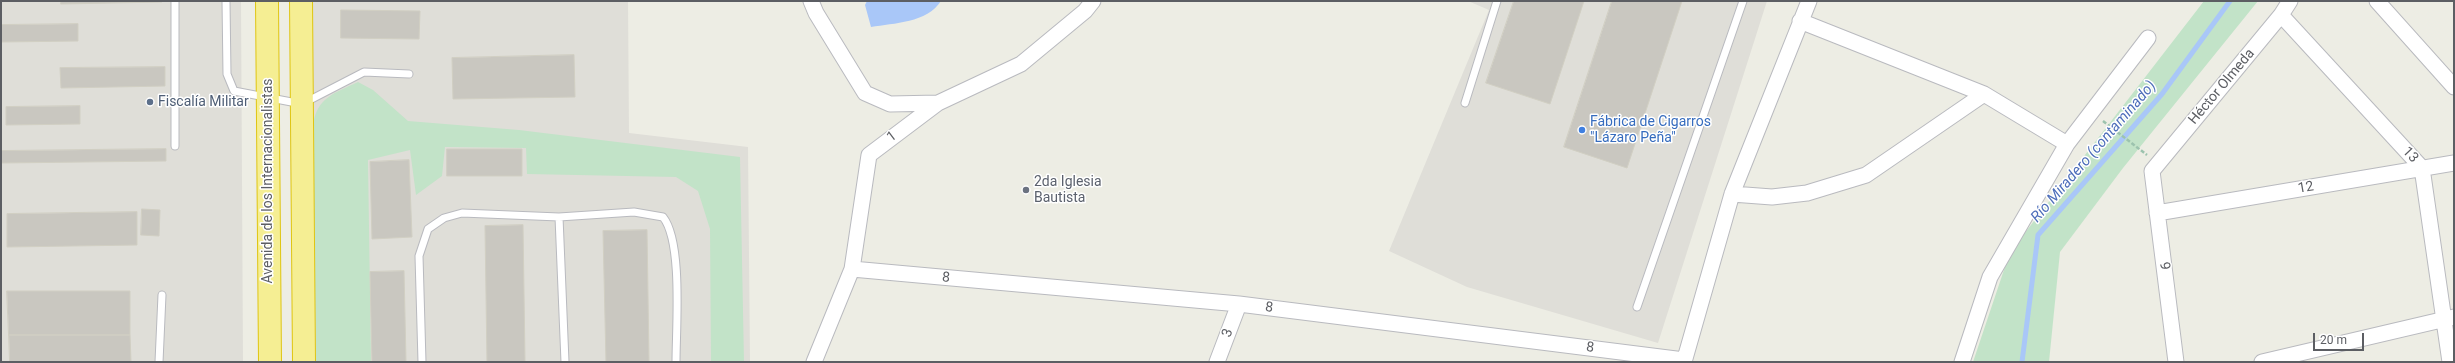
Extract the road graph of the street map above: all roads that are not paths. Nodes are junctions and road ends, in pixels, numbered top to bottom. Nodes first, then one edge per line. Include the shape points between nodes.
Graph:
1 (175, 1) edge
2 (226, 1) edge
3 (267, 1) edge
4 (302, 1) edge
5 (811, 1) edge
6 (1093, 1) edge
7 (1497, 1) edge
8 (1743, 1) edge
9 (1808, 1) edge
10 (2290, 1) edge
11 (2377, 1) edge
12 (2281, 15) junction
13 (1800, 21) junction
14 (2148, 38) dead end
15 (409, 74) dead end
16 (2454, 87) edge
17 (1984, 94) junction
18 (268, 98) junction
19 (938, 103) junction
20 (1465, 103) dead end
21 (302, 104) junction
22 (2067, 144) junction
23 (175, 146) dead end
24 (2454, 163) edge
25 (2422, 168) junction
26 (2152, 171) joint
27 (1732, 194) junction
28 (2157, 213) junction
29 (559, 217) junction
30 (852, 269) junction
31 (162, 295) dead end
32 (1239, 304) junction
33 (1637, 307) dead end
34 (2450, 317) edge
35 (2287, 359) edge
36 (1684, 361) edge
37 (159, 362) edge
38 (270, 362) edge
39 (304, 362) edge
40 (422, 362) edge
41 (564, 362) edge
42 (676, 362) edge
43 (814, 362) edge
44 (1217, 362) edge
45 (1962, 362) edge
46 (2176, 362) edge
47 (2262, 362) edge
48 (2450, 362) edge

1 - 23 lane
2 - 18 lane via 227,74 234,91
3 - 18 highway, Avenida de los Internacionalistas
4 - 21 highway
5 - 19 street via 865,93 890,104
6 - 19 street, 1 via 1021,64
7 - 20 lane
8 - 33 lane
9 - 13 street
10 - 12 street, Héctor Olmeda
11 - 16 street
12 - 25 street, 13
12 - 26 street, Héctor Olmeda
13 - 17 street
13 - 27 street
14 - 22 street
15 - 21 lane via 364,72
17 - 22 street
17 - 27 street via 1866,175 1807,193 1772,197
18 - 21 lane
18 - 38 highway, Avenida de los Internacionalistas
19 - 30 street, 1 via 869,155
21 - 39 highway
22 - 45 street via 1990,277
24 - 25 street, 12
25 - 28 street, 12
25 - 34 street, 13
26 - 28 street, 9
27 - 36 street
28 - 46 street, 9
29 - 40 lane via 462,213 444,218 428,229 420,256
29 - 41 lane
29 - 42 lane via 634,212 663,217 669,225 673,240 676,272
30 - 32 street, 8
30 - 43 street, 1
31 - 37 lane
32 - 36 street, 8
32 - 44 street, 3
34 - 35 street
34 - 48 street, 13
35 - 47 street

